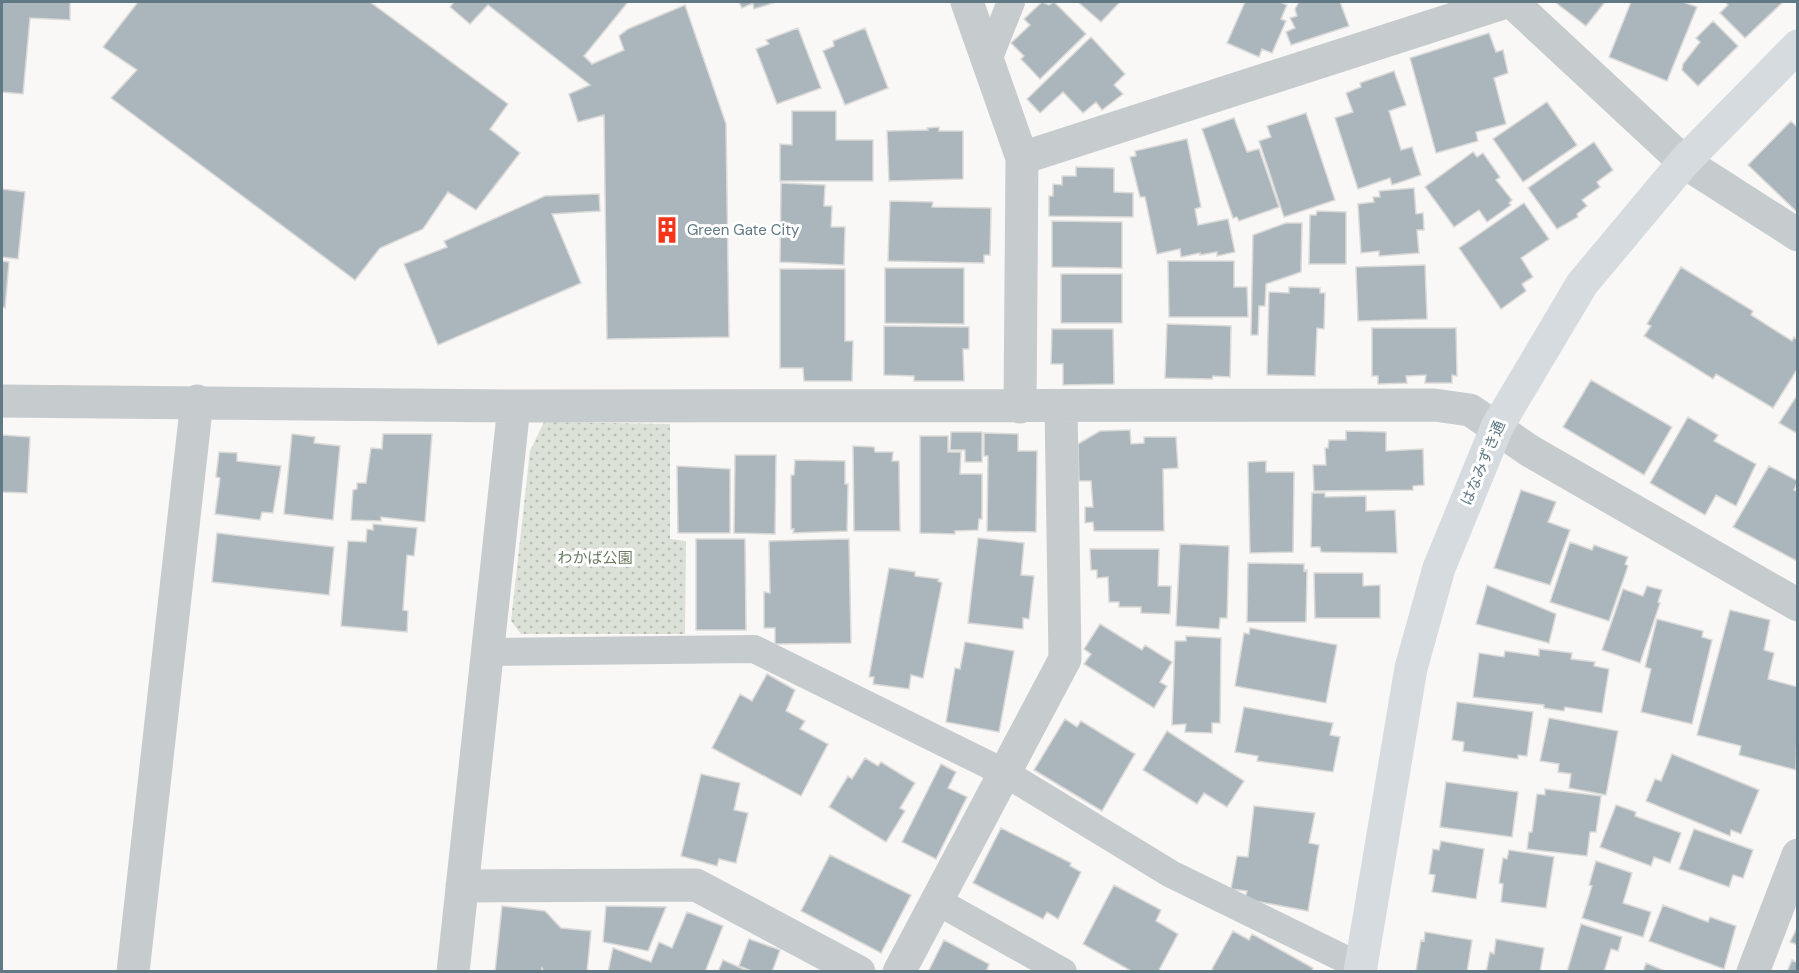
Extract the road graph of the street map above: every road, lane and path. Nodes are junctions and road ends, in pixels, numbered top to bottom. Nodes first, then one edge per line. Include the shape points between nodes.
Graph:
1 (967, 2) edge
2 (1011, 2) edge
3 (1506, 2) edge
4 (1512, 2) edge
5 (1797, 46) edge
6 (988, 60) junction
7 (1022, 158) junction
8 (1684, 162) junction
9 (1797, 235) edge
10 (2, 401) edge
11 (196, 401) junction
12 (514, 406) junction
13 (1020, 407) junction
14 (1061, 407) junction
15 (1497, 427) junction
16 (1797, 605) edge
17 (488, 652) junction
18 (1005, 773) junction
19 (1797, 855) edge
20 (462, 886) junction
21 (936, 901) junction
22 (1360, 969) edge
23 (133, 972) edge
24 (453, 972) edge
25 (859, 972) edge
26 (899, 972) edge
27 (1063, 972) edge
28 (1753, 972) edge

1 - 6 street
2 - 6 lane
3 - 7 street
4 - 8 street
5 - 8 street, はなみずき通
6 - 7 street
7 - 13 street
8 - 9 street
8 - 15 street, はなみずき通 via 1582,284
10 - 11 street
11 - 12 street
11 - 23 street
12 - 13 street
12 - 17 street
13 - 14 street
14 - 15 street via 1434,405 1470,410
14 - 18 street via 1065,659
15 - 16 street via 1530,451
15 - 22 street, はなみずき通 via 1439,568 1411,669
17 - 18 lane via 754,649
17 - 20 street
18 - 21 street
18 - 22 lane via 1171,874
19 - 28 street
20 - 24 street
20 - 25 street via 696,885
21 - 26 street
21 - 27 lane

